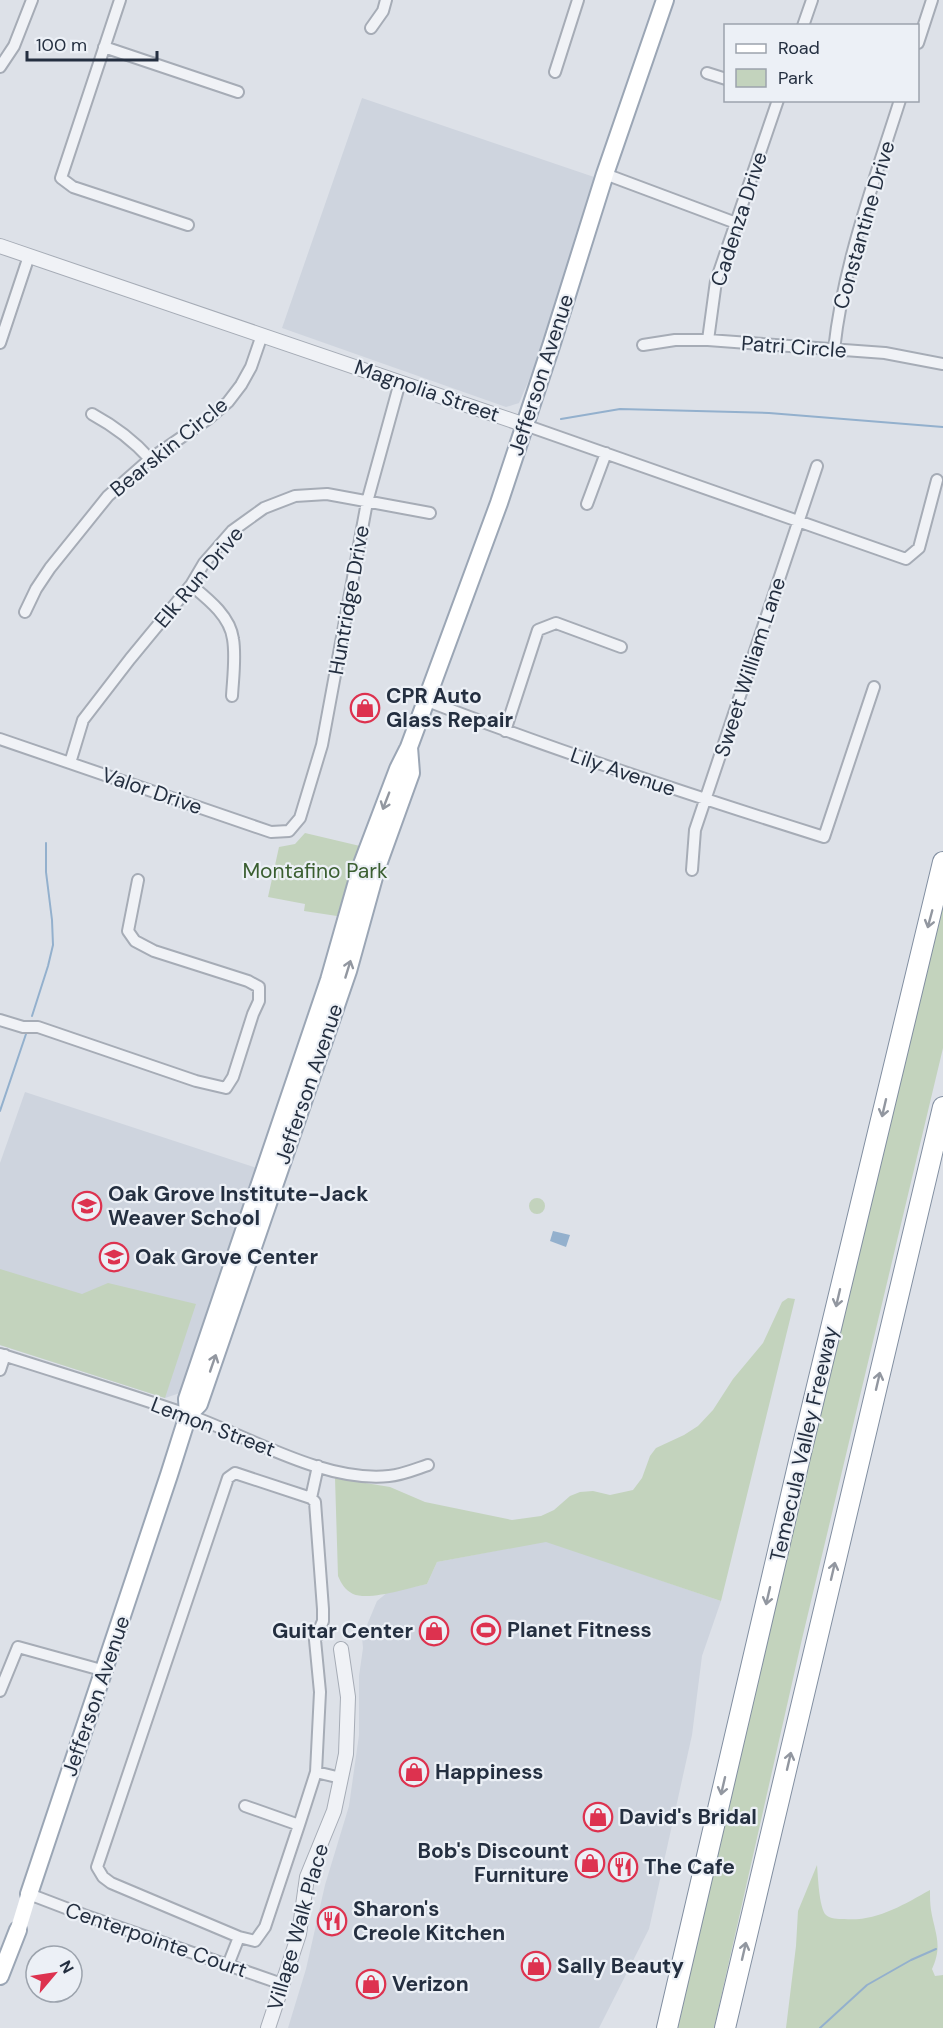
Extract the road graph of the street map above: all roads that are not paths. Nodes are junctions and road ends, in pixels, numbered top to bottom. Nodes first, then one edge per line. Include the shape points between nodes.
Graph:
1 (32, 0) edge
2 (120, 0) edge
3 (386, 0) edge
4 (578, 0) edge
5 (665, 0) edge
6 (812, 0) edge
7 (932, 0) edge
8 (804, 24) edge
9 (371, 28) dead end
10 (919, 40) edge
11 (104, 47) junction
12 (0, 67) edge
13 (555, 72) dead end
14 (707, 73) dead end
15 (724, 78) edge
16 (238, 92) dead end
17 (777, 102) edge
18 (899, 102) edge
19 (605, 174) junction
20 (736, 223) junction
21 (188, 225) dead end
22 (0, 246) edge
23 (29, 256) junction
24 (262, 335) junction
25 (708, 340) junction
26 (0, 344) edge
27 (644, 345) dead end
28 (834, 350) junction
29 (943, 364) edge
30 (400, 382) junction
31 (92, 414) dead end
32 (525, 425) junction
33 (606, 453) junction
34 (150, 459) junction
35 (817, 466) dead end
36 (937, 480) dead end
37 (367, 502) junction
38 (586, 504) dead end
39 (430, 513) dead end
40 (798, 522) junction
41 (191, 585) junction
42 (25, 612) dead end
43 (621, 647) dead end
44 (874, 687) dead end
45 (232, 696) dead end
46 (425, 700) junction
47 (505, 731) junction
48 (0, 739) edge
49 (409, 747) junction
50 (70, 763) junction
51 (706, 800) junction
52 (300, 818) joint
53 (943, 862) edge
54 (692, 870) dead end
55 (138, 880) dead end
56 (329, 980) junction
57 (0, 1020) edge
58 (943, 1107) edge
59 (301, 1112) junction
60 (3, 1354) edge
61 (0, 1370) edge
62 (188, 1415) junction
63 (428, 1465) dead end
64 (318, 1466) junction
65 (311, 1498) junction
66 (341, 1649) dead end
67 (105, 1671) junction
68 (0, 1691) edge
69 (316, 1772) junction
70 (341, 1778) junction
71 (245, 1806) dead end
72 (299, 1825) junction
73 (30, 1894) junction
74 (18, 1930) joint
75 (239, 1937) junction
76 (683, 1957) junction
77 (228, 1965) junction
78 (0, 1976) edge
79 (282, 1984) junction
80 (735, 1986) junction
81 (268, 2028) edge
82 (656, 2028) edge
83 (667, 2028) edge
84 (725, 2028) edge
85 (730, 2028) edge

1 - 12 street via 14,46
2 - 11 street
3 - 9 street
4 - 13 street
5 - 19 main road, Jefferson Avenue
6 - 8 street
7 - 10 street
11 - 16 street
11 - 21 street via 61,178 73,187
14 - 15 street
17 - 20 street, Cadenza Drive
18 - 28 street, Constantine Drive via 848,271
19 - 20 street
19 - 32 main road, Jefferson Avenue
20 - 25 street, Cadenza Drive via 716,280
22 - 23 street, Magnolia Street
23 - 24 street, Magnolia Street
23 - 26 street
24 - 30 street, Magnolia Street
24 - 34 street, Bearskin Circle via 251,367 228,402
25 - 27 street, Patri Circle
25 - 28 street, Patri Circle
28 - 29 street, Patri Circle via 885,353
30 - 32 street, Magnolia Street
30 - 37 street, Huntridge Drive
31 - 34 street via 114,426
32 - 33 street, Magnolia Street
32 - 46 main road, Jefferson Avenue
33 - 38 street
33 - 40 street, Magnolia Street
34 - 42 street, Bearskin Circle via 108,496 50,568
35 - 40 street, Sweet William Lane
36 - 40 street, Magnolia Street via 919,548 906,559
37 - 39 street, Elk Run Drive
37 - 41 street, Elk Run Drive via 327,494 295,496 264,508 232,531
37 - 52 street, Huntridge Drive via 330,714
40 - 51 street, Sweet William Lane
41 - 45 street via 223,615 233,638
41 - 50 street, Elk Run Drive via 83,720
43 - 47 street via 556,622 538,630
44 - 51 street, Lily Avenue via 824,837
46 - 47 street, Lily Avenue
46 - 49 main road, Jefferson Avenue
47 - 51 street, Lily Avenue
48 - 50 street, Valor Drive
49 -> 56 main road, Jefferson Avenue via 362,864
59 -> 49 main road, Jefferson Avenue via 348,971 376,870 411,773
50 - 52 street, Valor Drive via 271,832 289,831
51 - 54 street, Sweet William Lane via 695,830
53 -> 76 highway, Temecula Valley Freeway
55 - 57 street via 128,931 135,941 259,987 259,1001 226,1088 203,1084 38,1027
56 - 59 main road via 327,1008 297,1097
56 - 62 main road, Jefferson Avenue via 187,1399
80 -> 58 highway
62 -> 59 main road, Jefferson Avenue via 199,1404
60 - 61 street
60 - 62 street, Lemon Street
62 - 64 street, Lemon Street
62 - 67 main road, Jefferson Avenue
63 - 64 street, Lemon Street via 390,1476 362,1476
64 - 65 street
65 - 69 street via 315,1502 323,1609 315,1641 320,1692
65 - 75 street via 240,1474 228,1478 97,1867 111,1882
66 - 70 street, Village Walk Place via 348,1697
67 - 68 street via 18,1647
67 - 73 main road, Jefferson Avenue
69 - 70 street
69 - 72 street
70 - 79 street, Village Walk Place via 334,1811 307,1877 299,1934
71 - 72 street
72 - 75 street via 264,1927 255,1941
73 - 74 main road, Jefferson Avenue
73 - 77 street, Centerpointe Court
74 - 78 main road, Jefferson Avenue
75 - 77 street
76 - 82 highway
76 - 83 highway, Temecula Valley Freeway
77 - 79 street, Centerpointe Court
79 - 81 street, Village Walk Place
80 - 84 highway
80 - 85 highway

